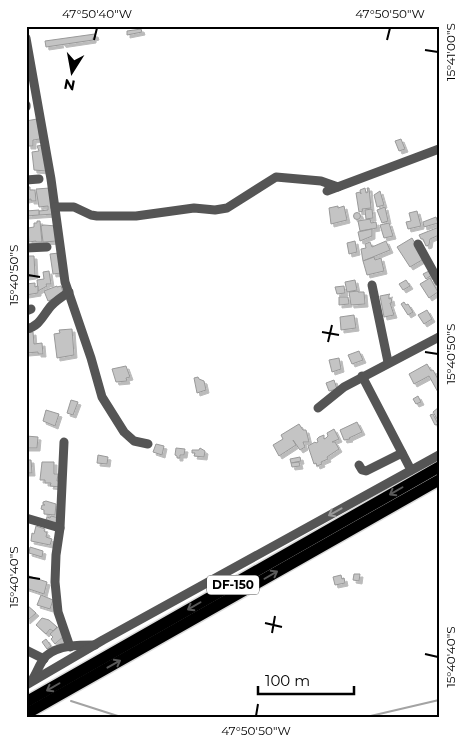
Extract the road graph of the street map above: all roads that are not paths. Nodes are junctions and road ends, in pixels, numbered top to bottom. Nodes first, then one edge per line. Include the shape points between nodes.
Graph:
1 (26, 38) edge
2 (439, 149) edge
3 (39, 179) dead end
4 (26, 180) edge
5 (338, 187) junction
6 (327, 191) dead end
7 (55, 207) junction
8 (418, 244) dead end
9 (47, 247) dead end
10 (26, 248) edge
11 (439, 282) edge
12 (372, 285) dead end
13 (69, 292) junction
14 (26, 329) edge
15 (439, 336) edge
16 (388, 362) junction
17 (362, 376) junction
18 (318, 408) dead end
19 (64, 442) dead end
20 (148, 444) dead end
21 (402, 453) junction
22 (439, 455) edge
23 (359, 465) dead end
24 (439, 467) edge
25 (411, 470) junction
26 (439, 480) edge
27 (26, 518) edge
28 (60, 528) junction
29 (96, 645) junction
30 (70, 647) junction
31 (26, 650) edge
32 (44, 659) junction
33 (29, 683) edge
34 (26, 702) edge
35 (26, 714) edge

1 - 7 street
2 - 5 street
3 - 4 street
5 - 6 street
5 - 7 street via 321,181 283,177 271,179 228,208 194,208 136,216 97,216 74,207
7 - 13 street
8 - 11 street
9 - 10 street
12 - 16 street
13 - 14 street via 51,306 41,321
13 - 20 street via 102,397 124,432 134,441
15 - 16 street
16 - 17 street
17 - 18 street
17 - 21 street
19 - 28 street
21 - 23 street via 366,472
21 - 25 street
22 - 25 street
24 -> 34 main road, DF-150
25 -> 29 street
35 -> 26 main road, DF-150
27 - 28 street
28 - 30 street via 56,598 60,623
29 - 30 street
29 - 33 street
30 - 32 street via 52,652
31 - 32 street
32 - 33 street

